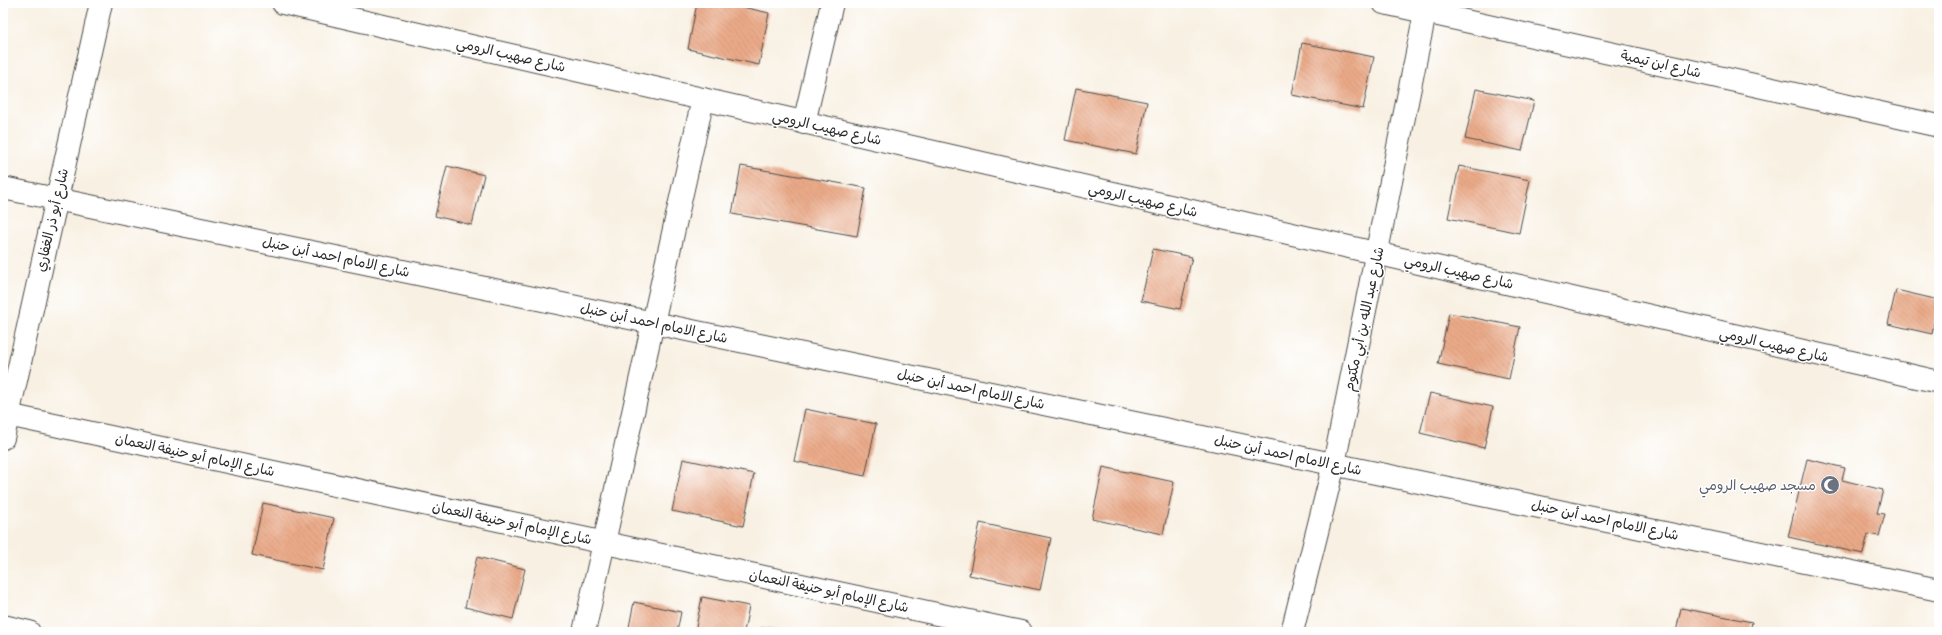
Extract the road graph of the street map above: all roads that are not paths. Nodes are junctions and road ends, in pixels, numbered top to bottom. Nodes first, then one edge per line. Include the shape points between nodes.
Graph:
1 (101, 3) edge
2 (283, 3) edge
3 (832, 3) edge
4 (1384, 3) edge
5 (1426, 7) edge
6 (348, 10) edge
7 (703, 99) junction
8 (804, 123) junction
9 (1939, 126) edge
10 (3, 188) edge
11 (57, 199) junction
12 (1378, 254) junction
13 (653, 323) junction
14 (1939, 382) edge
15 (6, 414) edge
16 (3, 438) edge
17 (1334, 464) junction
18 (604, 543) junction
19 (1939, 590) edge
20 (3, 626) edge
21 (29, 632) edge
22 (584, 632) edge
23 (1021, 632) edge
24 (1292, 632) edge

1 - 11 street, شارع أبو ذر الغفاري
2 - 6 street, شارع صهيب الرومي
3 - 8 street
4 - 5 street, شارع ابن تيمية
5 - 9 street, شارع ابن تيمية
5 - 12 street, شارع عبد الله بن أبي مكتوم
6 - 7 street, شارع صهيب الرومي
7 - 8 street, شارع صهيب الرومي
7 - 13 street
8 - 12 street, شارع صهيب الرومي
10 - 11 street, شارع الامام احمد أبن حنبل
11 - 13 street, شارع الامام احمد أبن حنبل
11 - 15 street, شارع أبو ذر الغفاري
12 - 14 street, شارع صهيب الرومي
12 - 17 street, شارع عبد الله بن أبي مكتوم
13 - 17 street, شارع الامام احمد أبن حنبل
13 - 18 street
15 - 16 street, شارع أبو ذر الغفاري
15 - 18 street, شارع الإمام أبو حنيفة النعمان
17 - 19 street, شارع الامام احمد أبن حنبل
17 - 24 street, شارع عبد الله بن أبي مكتوم
18 - 22 street
18 - 23 street, شارع الإمام أبو حنيفة النعمان
20 - 21 street

